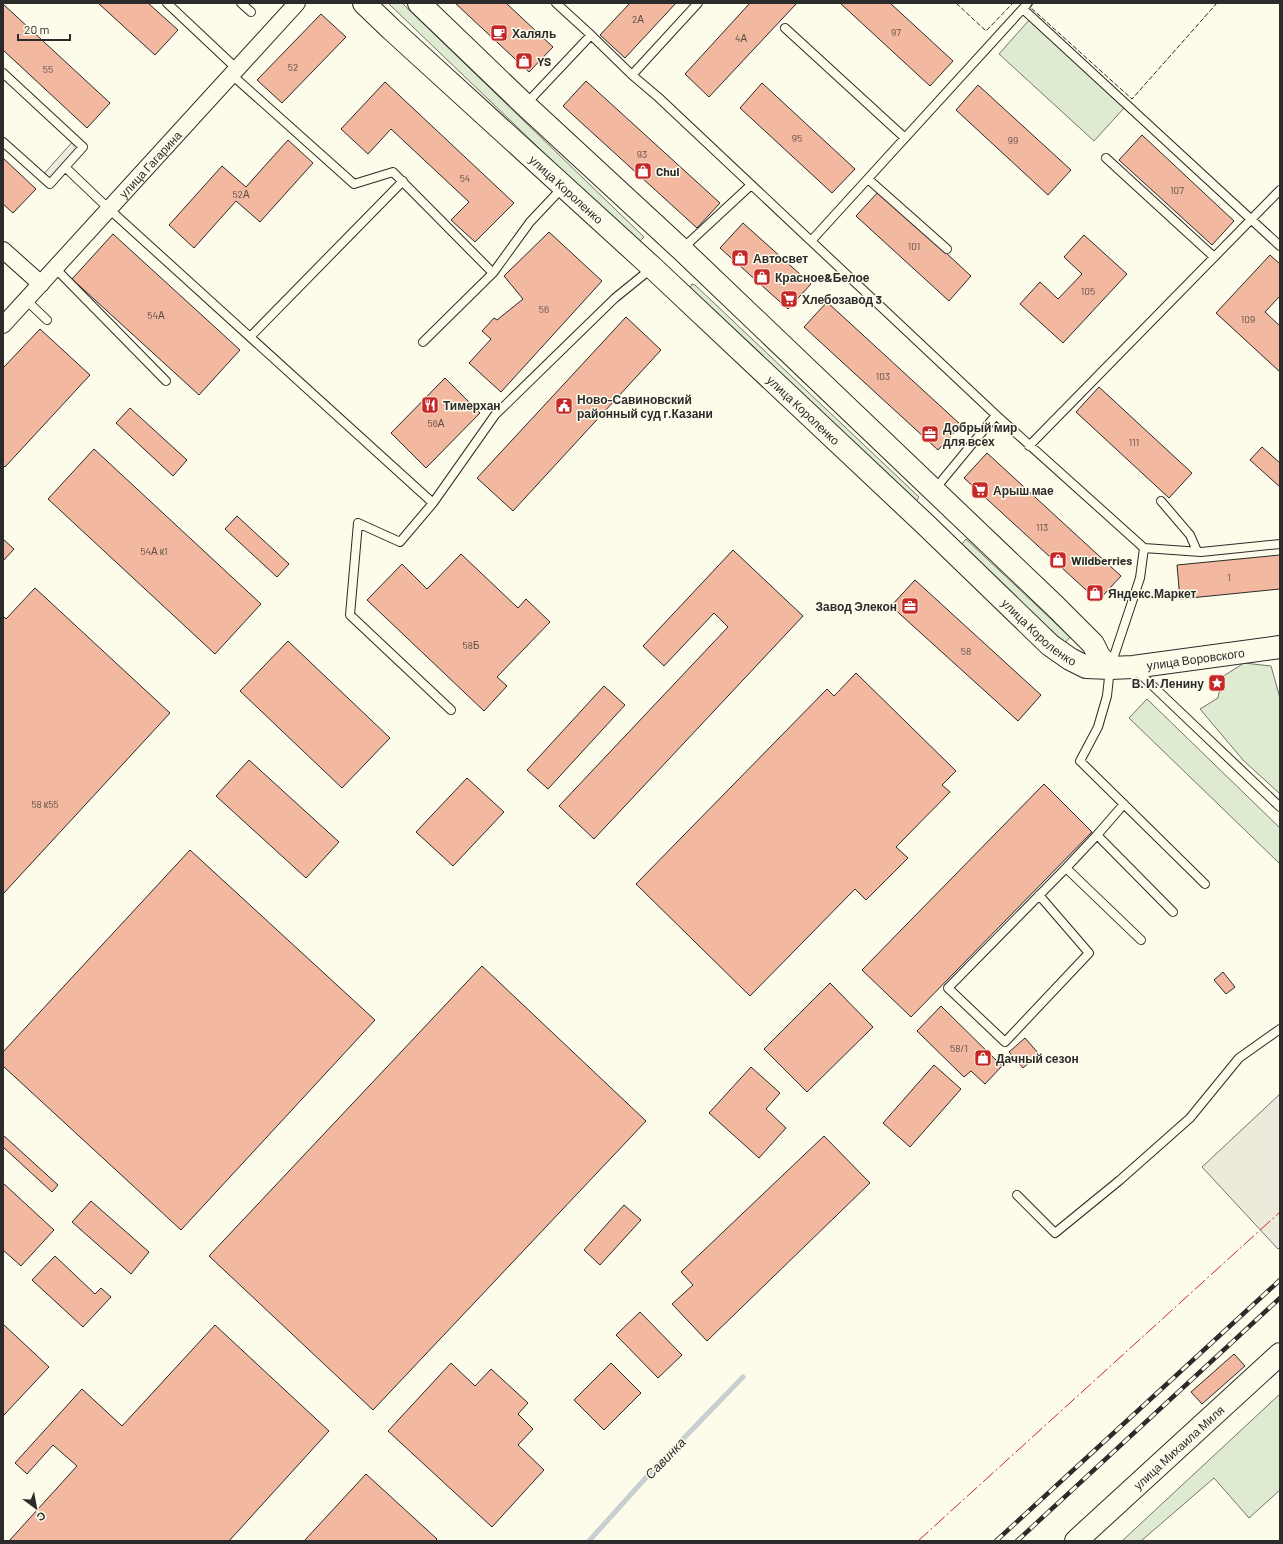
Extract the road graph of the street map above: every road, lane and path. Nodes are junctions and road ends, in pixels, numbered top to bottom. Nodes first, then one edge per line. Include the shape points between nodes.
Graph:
1 (166, 3) edge
2 (241, 3) edge
3 (297, 3) edge
4 (364, 3) edge
5 (420, 3) edge
6 (556, 3) edge
7 (698, 3) edge
8 (1026, 6) edge
9 (251, 12) dead end
10 (785, 28) dead end
11 (591, 35) junction
12 (235, 72) junction
13 (3, 73) edge
14 (632, 75) junction
15 (525, 105) junction
16 (905, 138) junction
17 (3, 142) edge
18 (1106, 158) dead end
19 (65, 167) junction
20 (868, 179) junction
21 (403, 181) junction
22 (751, 185) junction
23 (563, 186) junction
24 (1280, 190) edge
25 (109, 209) junction
26 (1252, 219) junction
27 (811, 241) junction
28 (1280, 246) edge
29 (681, 249) junction
30 (947, 249) dead end
31 (3, 250) edge
32 (1214, 257) junction
33 (55, 268) junction
34 (653, 268) junction
35 (493, 273) junction
36 (41, 284) junction
37 (26, 300) junction
38 (46, 320) dead end
39 (3, 325) edge
40 (250, 336) junction
41 (423, 342) dead end
42 (166, 381) dead end
43 (996, 415) junction
44 (1030, 446) junction
45 (941, 496) junction
46 (1161, 501) dead end
47 (433, 503) junction
48 (926, 525) junction
49 (1280, 544) edge
50 (1144, 548) junction
51 (1197, 551) junction
52 (1280, 647) edge
53 (1133, 667) junction
54 (1110, 668) junction
55 (451, 710) dead end
56 (1124, 804) junction
57 (1280, 807) edge
58 (1097, 835) junction
59 (1066, 868) junction
60 (1205, 884) dead end
61 (1039, 895) junction
62 (1173, 912) dead end
63 (1141, 940) dead end
64 (1280, 1029) edge
65 (1017, 1196) dead end
66 (1280, 1354) edge
67 (1076, 1541) edge

1 - 12 lane
2 - 9 lane
3 - 12 street, улица Гагарина
4 - 23 street, улица Короленко
5 - 15 street, улица Короленко
6 - 11 lane
7 - 14 lane
8 - 16 lane
8 - 26 lane
10 - 16 lane
11 - 14 lane
11 - 15 lane
12 - 21 lane via 354,184 393,172
12 - 25 street, улица Гагарина
13 - 19 lane via 83,147
14 - 22 lane
15 - 29 street, улица Короленко
16 - 20 lane
17 - 19 lane via 50,184
18 - 32 lane
19 - 25 lane
20 - 27 lane
20 - 30 lane
21 - 35 lane
21 - 40 lane
22 - 27 lane
22 - 29 lane
23 - 34 street, улица Короленко
23 - 35 lane via 530,222
24 - 26 lane
25 - 33 street, улица Гагарина
25 - 40 lane
26 - 28 lane
26 - 32 lane
27 - 43 lane
29 - 34 street
29 - 45 street, улица Короленко
31 - 36 street
32 - 44 lane
33 - 36 street, улица Гагарина
33 - 42 lane
34 - 47 lane via 615,298 495,415
34 - 48 street, улица Короленко
35 - 41 lane
36 - 37 street, улица Гагарина
37 - 38 lane
37 - 39 street, улица Гагарина
40 - 47 lane
43 - 44 lane
43 - 45 lane
44 - 50 lane
45 - 48 street
45 - 54 street, улица Короленко via 1093,644 1099,656
46 - 51 lane via 1190,535
47 - 55 lane via 400,542 358,523 350,615
48 - 54 street, улица Короленко via 1050,645 1086,667
49 - 51 lane
50 - 51 lane
50 - 54 lane via 1140,578
52 - 53 street, улица Воровского
53 - 54 street, улица Воровского
53 - 57 lane
54 - 56 lane via 1107,696 1098,727 1080,761
56 - 58 lane
56 - 60 lane
58 - 59 lane
58 - 62 lane
59 - 61 lane
59 - 63 lane
61 - 61 lane via 948,988 1005,1042 1089,954
64 - 65 lane via 1239,1058 1190,1118 1120,1180 1054,1233
66 - 67 street, улица Михаила Миля

